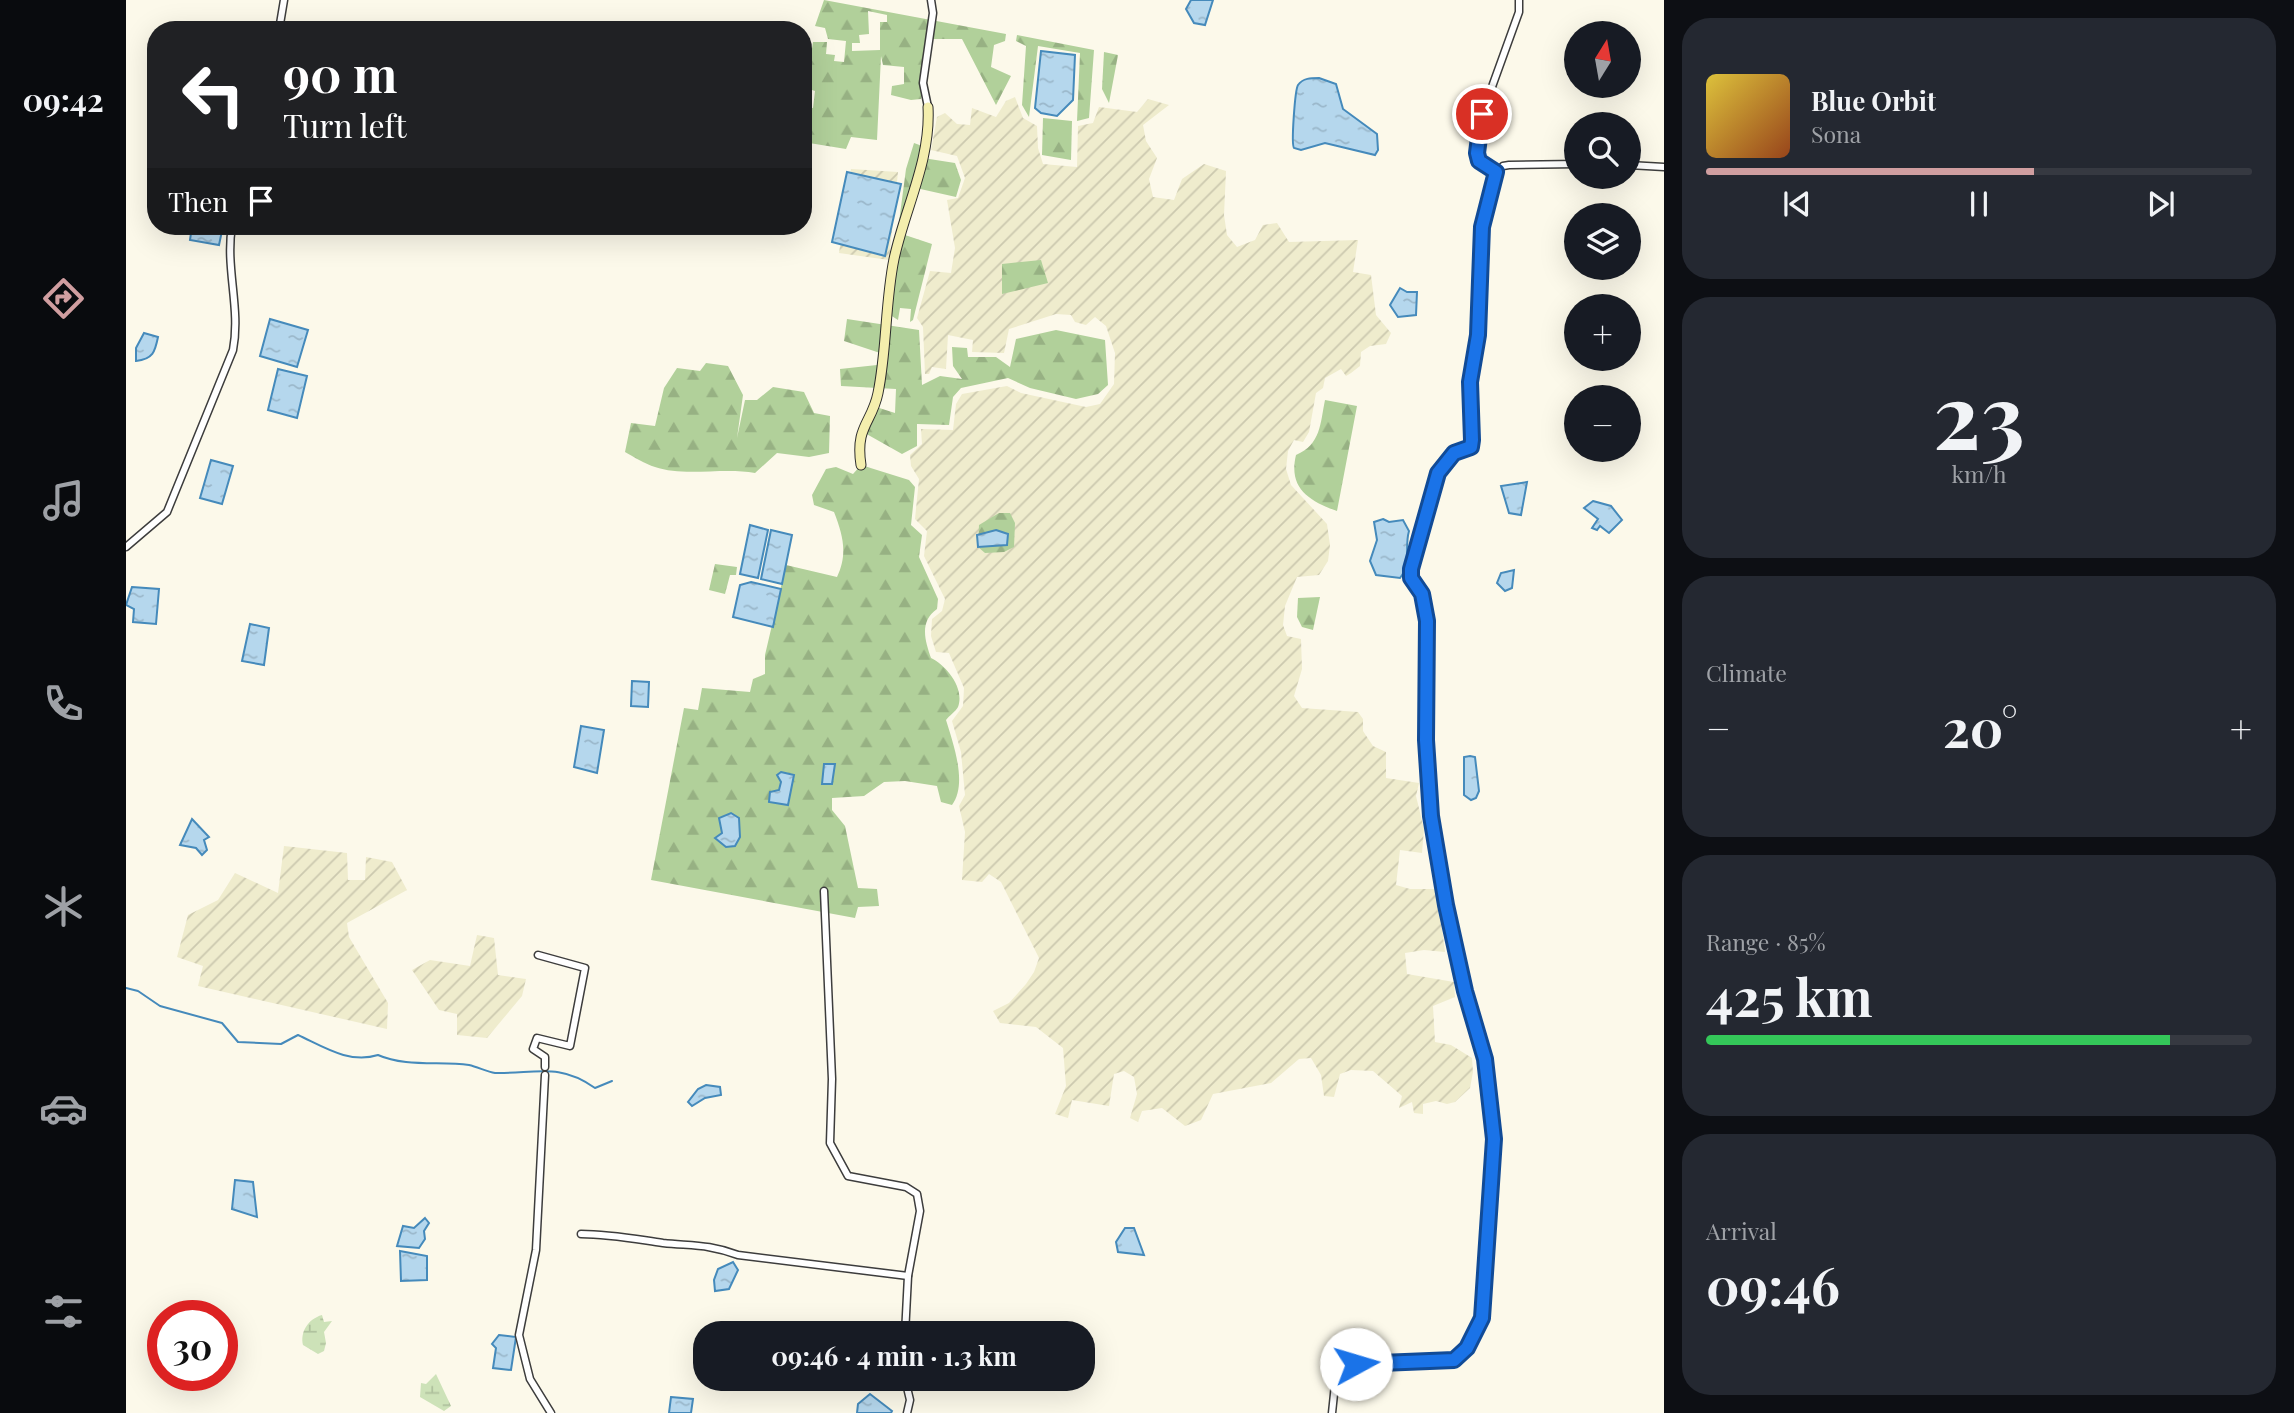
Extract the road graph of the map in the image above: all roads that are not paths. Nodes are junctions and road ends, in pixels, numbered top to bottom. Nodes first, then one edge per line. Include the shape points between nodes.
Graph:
1 (284, 0) edge
2 (931, 0) edge
3 (1519, 0) edge
4 (280, 21) edge
5 (928, 107) joint
6 (1564, 164) edge
7 (1641, 166) edge
8 (1664, 167) edge
9 (1496, 172) junction
10 (231, 235) edge
11 (861, 465) dead end
12 (126, 547) edge
13 (824, 891) dead end
14 (538, 955) dead end
15 (581, 1234) dead end
16 (908, 1276) junction
17 (906, 1321) edge
18 (907, 1391) edge
19 (551, 1413) edge
20 (907, 1413) edge
21 (1332, 1413) edge

1 - 4 street
2 - 5 street via 923,83
3 - 9 street via 1519,12 1480,120 1479,161
5 - 11 street via 919,178 894,259 878,395 860,436
6 - 9 street via 1503,166
7 - 8 street
9 - 21 street via 1482,227 1478,335 1470,382 1471,447 1454,453 1438,473 1411,569 1427,621 1431,816 1465,991 1485,1059 1494,1139 1482,1318 1467,1348 1454,1360 1378,1361 1343,1369 1336,1375
10 - 12 street via 228,251 238,326 233,350 167,512
13 - 16 street via 832,1079 830,1143 848,1176 906,1187 917,1194 920,1211
14 - 19 street via 585,968 569,1046 537,1038 533,1049 545,1058 545,1071 536,1250 519,1335 530,1379
15 - 16 street via 712,1245 738,1255
16 - 17 street
18 - 20 street

